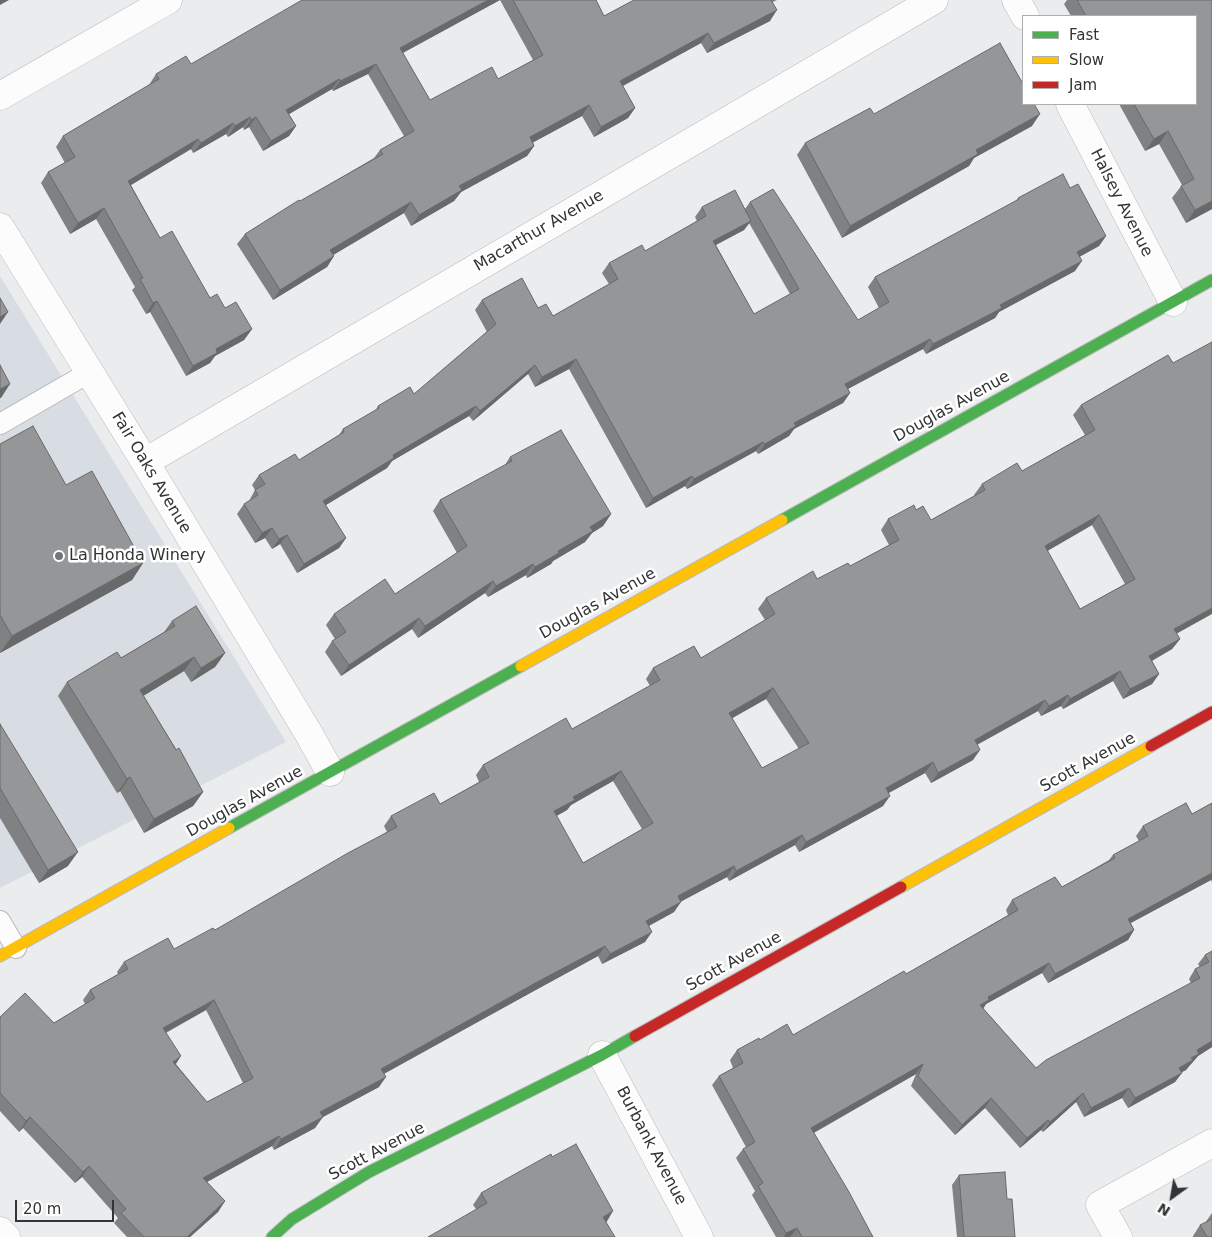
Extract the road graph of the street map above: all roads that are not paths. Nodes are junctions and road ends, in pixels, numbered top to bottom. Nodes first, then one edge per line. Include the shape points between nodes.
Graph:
1 (168, 0) edge
2 (934, 0) edge
3 (1016, 0) edge
4 (1024, 15) edge
5 (0, 96) edge
6 (1071, 105) edge
7 (0, 227) edge
8 (1212, 280) edge
9 (1173, 302) junction
10 (90, 372) junction
11 (0, 424) edge
12 (145, 462) junction
13 (1212, 712) edge
14 (330, 772) junction
15 (0, 921) edge
16 (8, 952) edge
17 (602, 1055) junction
18 (1212, 1143) edge
19 (0, 1231) edge
20 (6, 1237) edge
21 (272, 1237) edge
22 (699, 1237) edge
23 (1118, 1237) edge

1 - 5 street
2 - 12 street, Macarthur Avenue
3 - 4 street
6 - 9 street, Halsey Avenue
7 - 10 street, Fair Oaks Avenue
8 - 9 street, Douglas Avenue
9 - 14 street, Douglas Avenue
10 - 11 lane
10 - 12 street, Fair Oaks Avenue
12 - 14 street, Fair Oaks Avenue
13 - 17 street, Scott Avenue
14 - 16 street, Douglas Avenue
15 - 16 lane
17 - 21 street, Scott Avenue via 369,1172 292,1219
17 - 22 street, Burbank Avenue
18 - 23 street via 1100,1205
19 - 20 street

